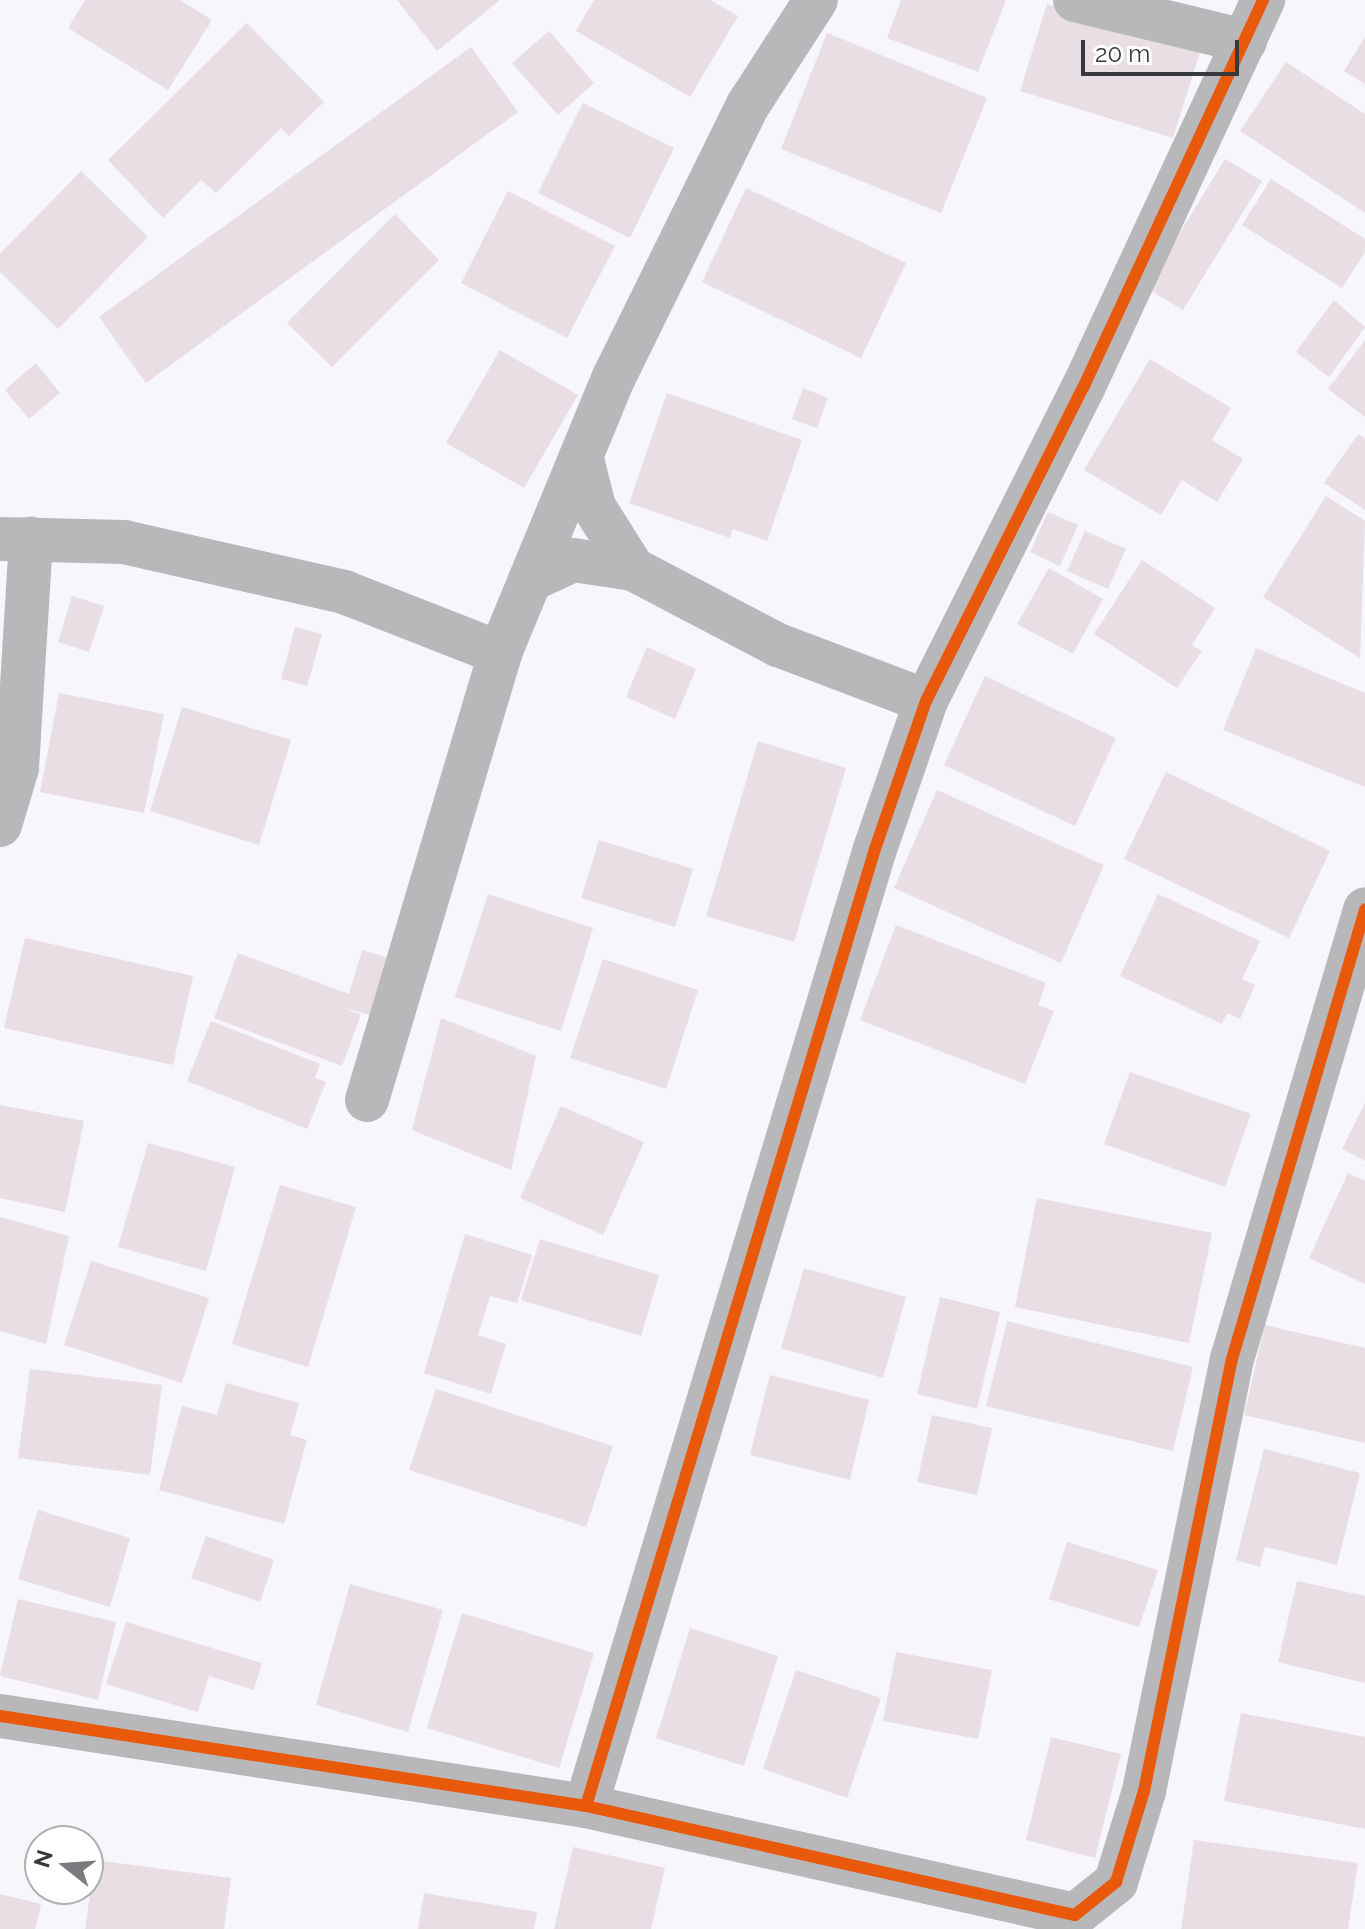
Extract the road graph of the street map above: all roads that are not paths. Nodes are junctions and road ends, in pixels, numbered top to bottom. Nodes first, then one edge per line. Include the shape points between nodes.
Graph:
1 (816, 0) edge
2 (1075, 0) edge
3 (1263, 0) edge
4 (1245, 41) junction
5 (582, 459) junction
6 (15, 539) edge
7 (633, 569) junction
8 (530, 580) junction
9 (500, 653) junction
10 (926, 701) junction
11 (0, 825) edge
12 (1365, 909) edge
13 (367, 1100) dead end
14 (0, 1716) edge
15 (586, 1806) junction
16 (1075, 1922) edge

1 - 5 street via 748,105 614,377
2 - 4 street
3 - 4 street
4 - 10 street via 1083,388
5 - 7 street via 594,507
5 - 8 street
6 - 9 street via 124,542 344,592
6 - 11 street via 17,768
7 - 8 street via 573,560
7 - 10 street via 778,645
8 - 9 street
9 - 13 street
10 - 15 street via 875,849
12 - 16 street via 1232,1359 1144,1791 1116,1882
14 - 15 street
15 - 16 street

